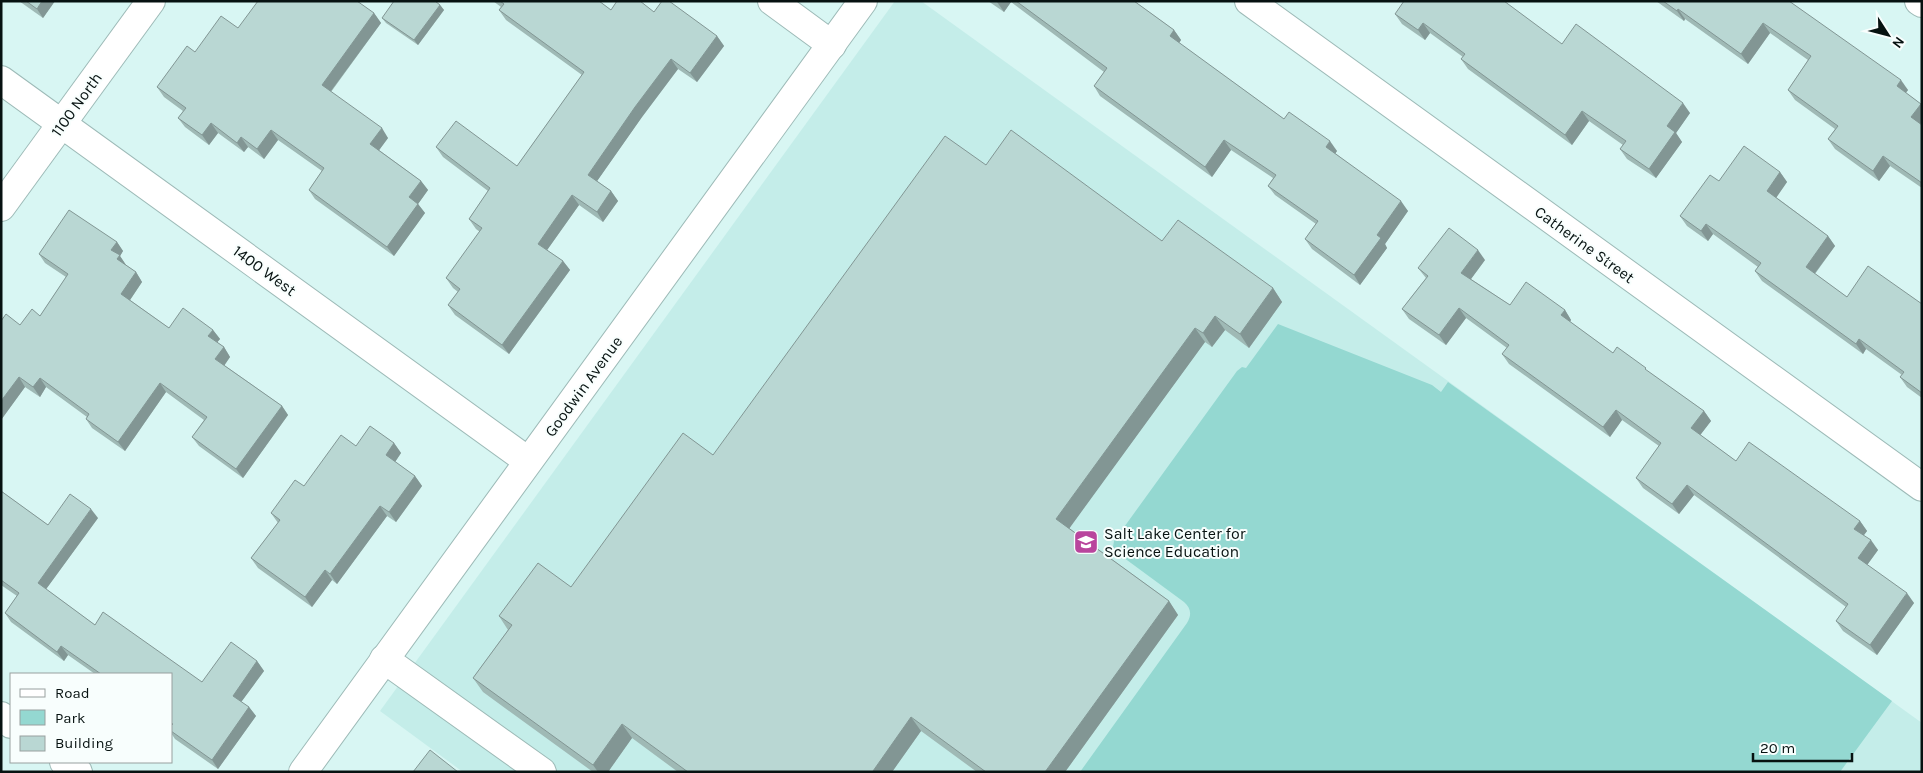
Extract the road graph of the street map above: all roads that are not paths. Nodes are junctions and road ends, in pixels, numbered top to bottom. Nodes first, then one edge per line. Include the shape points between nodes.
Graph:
1 (151, 1) edge
2 (772, 1) edge
3 (863, 1) edge
4 (1249, 1) edge
5 (832, 44) junction
6 (1, 80) edge
7 (62, 124) junction
8 (1, 207) edge
9 (528, 461) junction
10 (1922, 487) edge
11 (384, 659) junction
12 (65, 763) edge
13 (78, 772) edge
14 (303, 772) edge
15 (542, 772) edge

1 - 7 street, 1100 North
2 - 5 street
3 - 5 street, Goodwin Avenue
4 - 10 street, Catherine Street
5 - 9 street, Goodwin Avenue
6 - 7 street, 1400 West
7 - 8 street, 1100 North
7 - 9 street, 1400 West
9 - 11 street, Goodwin Avenue
11 - 14 street, Goodwin Avenue
11 - 15 street
12 - 13 street

